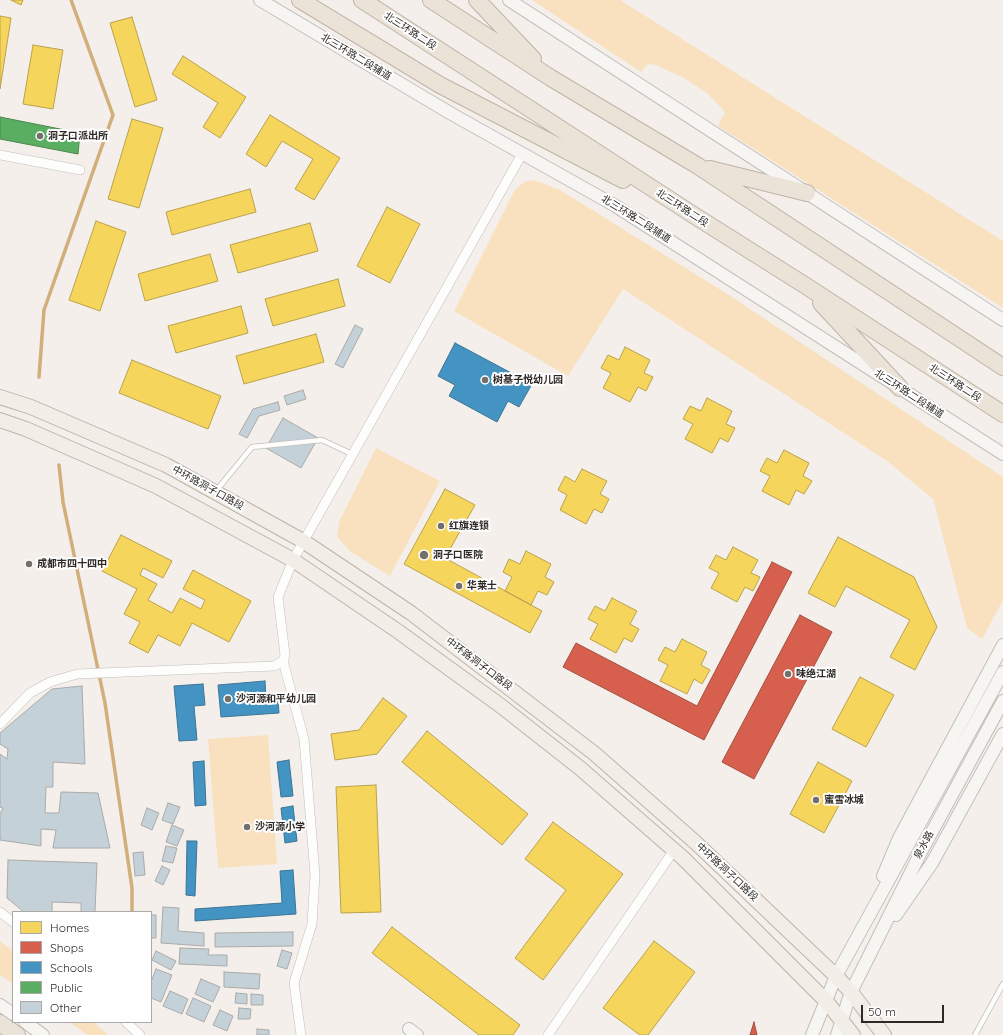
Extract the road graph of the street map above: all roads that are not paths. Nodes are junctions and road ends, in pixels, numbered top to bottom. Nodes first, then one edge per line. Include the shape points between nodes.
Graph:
1 (260, 0) edge
2 (300, 0) edge
3 (362, 0) edge
4 (431, 0) edge
5 (477, 0) edge
6 (509, 0) edge
7 (551, 78) junction
8 (522, 154) junction
9 (0, 155) edge
10 (698, 166) junction
11 (80, 170) dead end
12 (807, 193) junction
13 (694, 216) junction
14 (803, 284) junction
15 (1003, 320) edge
16 (1003, 367) edge
17 (900, 388) junction
18 (0, 397) edge
19 (1003, 414) edge
20 (0, 420) edge
21 (352, 454) junction
22 (1003, 454) edge
23 (216, 492) junction
24 (303, 540) junction
25 (293, 560) junction
26 (1003, 645) edge
27 (283, 661) junction
28 (1003, 672) edge
29 (1003, 701) edge
30 (0, 724) edge
31 (1003, 734) edge
32 (674, 850) junction
33 (0, 912) edge
34 (12, 921) edge
35 (858, 935) junction
36 (874, 948) junction
37 (836, 976) junction
38 (1003, 984) edge
39 (851, 992) junction
40 (826, 1001) junction
41 (0, 1005) edge
42 (12, 1013) edge
43 (0, 1023) edge
44 (26, 1023) edge
45 (127, 1023) edge
46 (840, 1029) edge
47 (17, 1035) edge
48 (43, 1035) edge
49 (140, 1035) edge
50 (301, 1035) edge
51 (548, 1035) edge
52 (812, 1035) edge
53 (852, 1035) edge
54 (884, 1035) edge
55 (975, 1035) edge

1 - 8 main road, 北三环路二段辅道
2 - 13 highway via 440,85
3 - 13 highway, 北三环路二段
4 - 7 highway
5 - 7 highway
6 - 12 main road
7 - 10 highway
8 - 17 main road, 北三环路二段辅道 via 614,205
8 - 21 street
9 - 11 street
10 - 12 highway
10 - 16 highway
12 - 15 main road
13 - 14 highway, 北三环路二段
14 - 17 highway
14 - 19 highway, 北三环路二段
17 - 22 main road, 北三环路二段辅道
18 - 23 main road, 中环路洞子口路段 via 31,407 166,465
20 - 25 main road, 中环路洞子口路段 via 156,486
21 - 23 lane via 322,440 252,447
21 - 24 street
23 - 24 main road, 中环路洞子口路段
24 - 25 street
24 - 37 main road, 中环路洞子口路段 via 411,613 596,754 695,842
25 - 27 street via 278,598 285,655
25 - 32 main road, 中环路洞子口路段 via 501,706
26 - 35 main road via 899,838
27 - 30 street via 274,666 77,674 50,682 30,693
27 - 50 street via 304,739 315,875 312,924 294,983
28 - 35 main road
29 - 36 main road, 泉水路 via 920,852
31 - 36 main road via 932,864
32 - 40 main road, 中环路洞子口路段
32 - 51 street
33 - 34 street
35 - 37 main road
36 - 39 main road, 泉水路
37 - 39 main road, 中环路洞子口路段
37 - 40 main road
38 - 55 lane
39 - 46 main road, 泉水路
39 - 54 main road, 中环路洞子口路段
40 - 46 main road, 中环路洞子口路段
40 - 52 main road
41 - 42 main road
43 - 47 highway
44 - 48 main road
45 - 49 street
46 - 53 main road, 中环路洞子口路段

